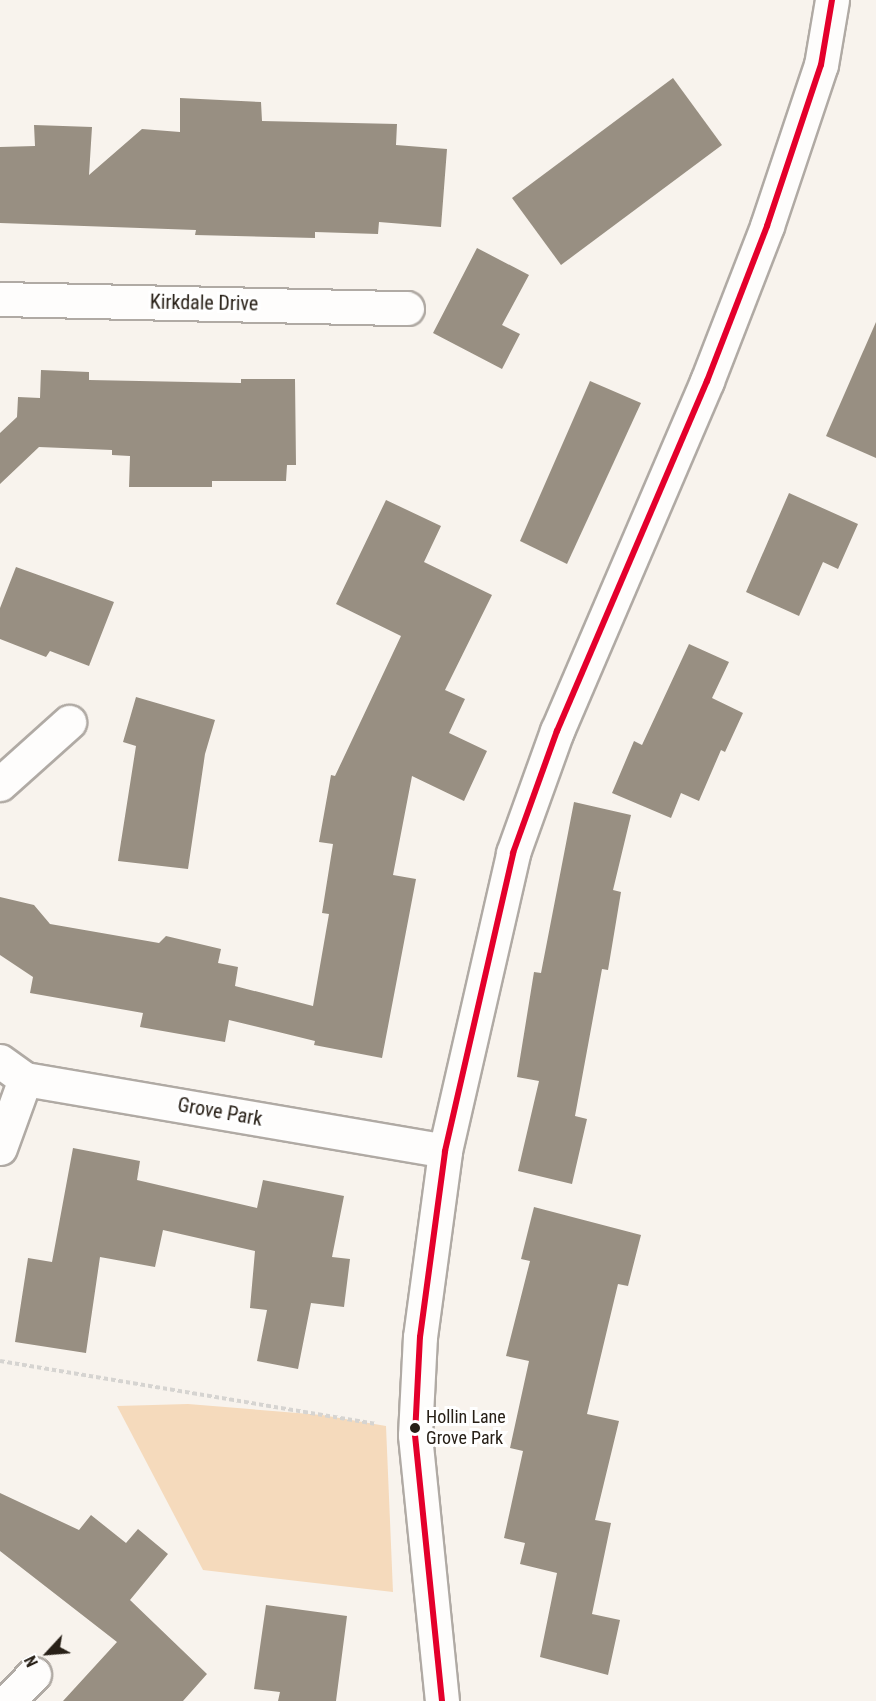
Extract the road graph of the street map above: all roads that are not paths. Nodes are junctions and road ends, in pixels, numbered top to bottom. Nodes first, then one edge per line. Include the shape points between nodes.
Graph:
1 (832, 0) edge
2 (0, 299) edge
3 (407, 308) dead end
4 (69, 722) dead end
5 (0, 784) edge
6 (13, 1070) edge
7 (0, 1149) edge
8 (445, 1150) junction
9 (34, 1674) dead end
10 (0, 1696) edge
11 (9, 1701) edge
12 (442, 1701) edge

1 - 8 street via 821,65 767,226 707,381 557,731 513,853
2 - 3 street, Kirkdale Drive
4 - 5 street
6 - 7 street
6 - 8 street, Grove Park
8 - 12 street via 420,1336 415,1435
9 - 11 street
10 - 11 street

